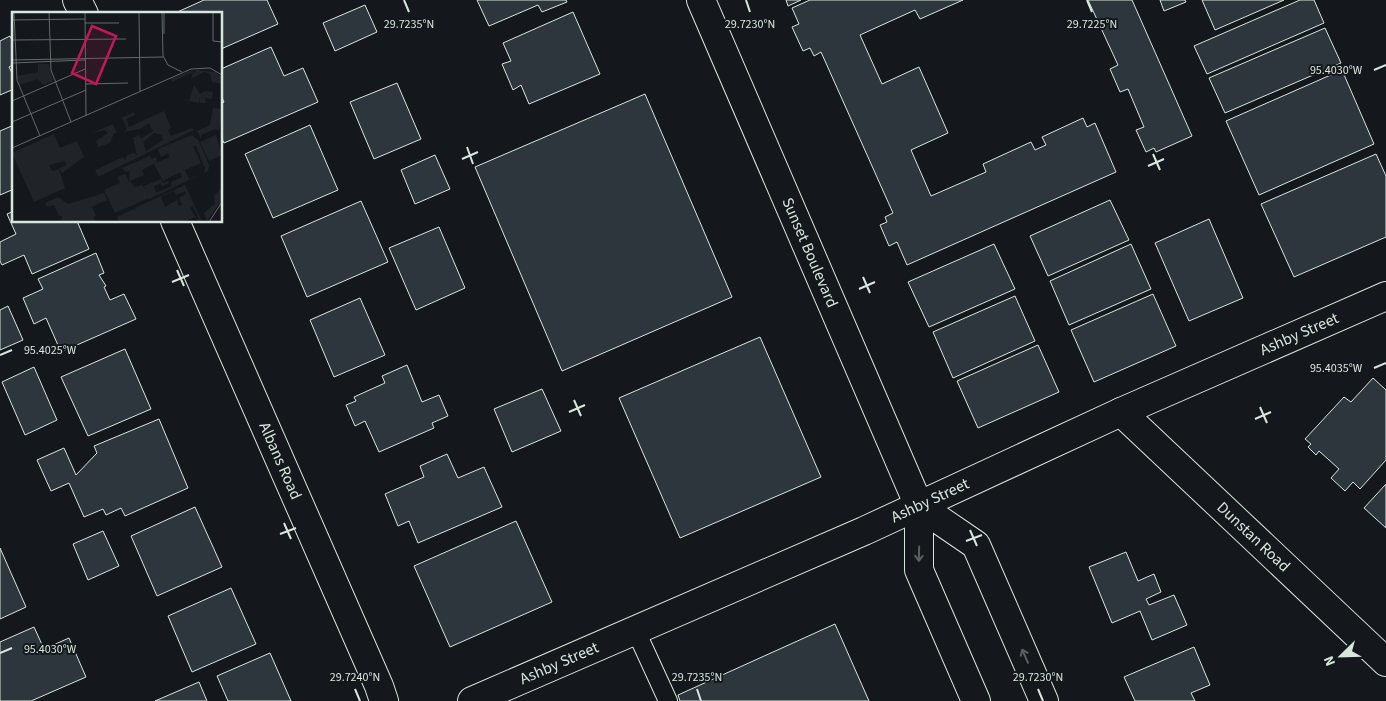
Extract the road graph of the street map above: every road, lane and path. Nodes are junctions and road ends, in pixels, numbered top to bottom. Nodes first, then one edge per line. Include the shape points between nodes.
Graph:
1 (78, 0) edge
2 (701, 0) edge
3 (83, 12) edge
4 (175, 222) edge
5 (1386, 296) edge
6 (1121, 412) junction
7 (919, 506) junction
8 (635, 629) junction
9 (1386, 662) edge
10 (384, 701) edge
11 (472, 701) edge
12 (668, 701) edge
13 (976, 701) edge
14 (1044, 701) edge

1 - 3 street
2 - 7 street, Sunset Boulevard
4 - 10 street, Albans Road
5 - 6 street, Ashby Street
6 - 7 street, Ashby Street
6 - 9 street, Dunstan Road
7 - 8 street, Ashby Street
7 -> 13 street, Sunset Boulevard via 919,570
14 -> 7 street via 976,545
8 - 11 street, Ashby Street
8 - 12 lane

